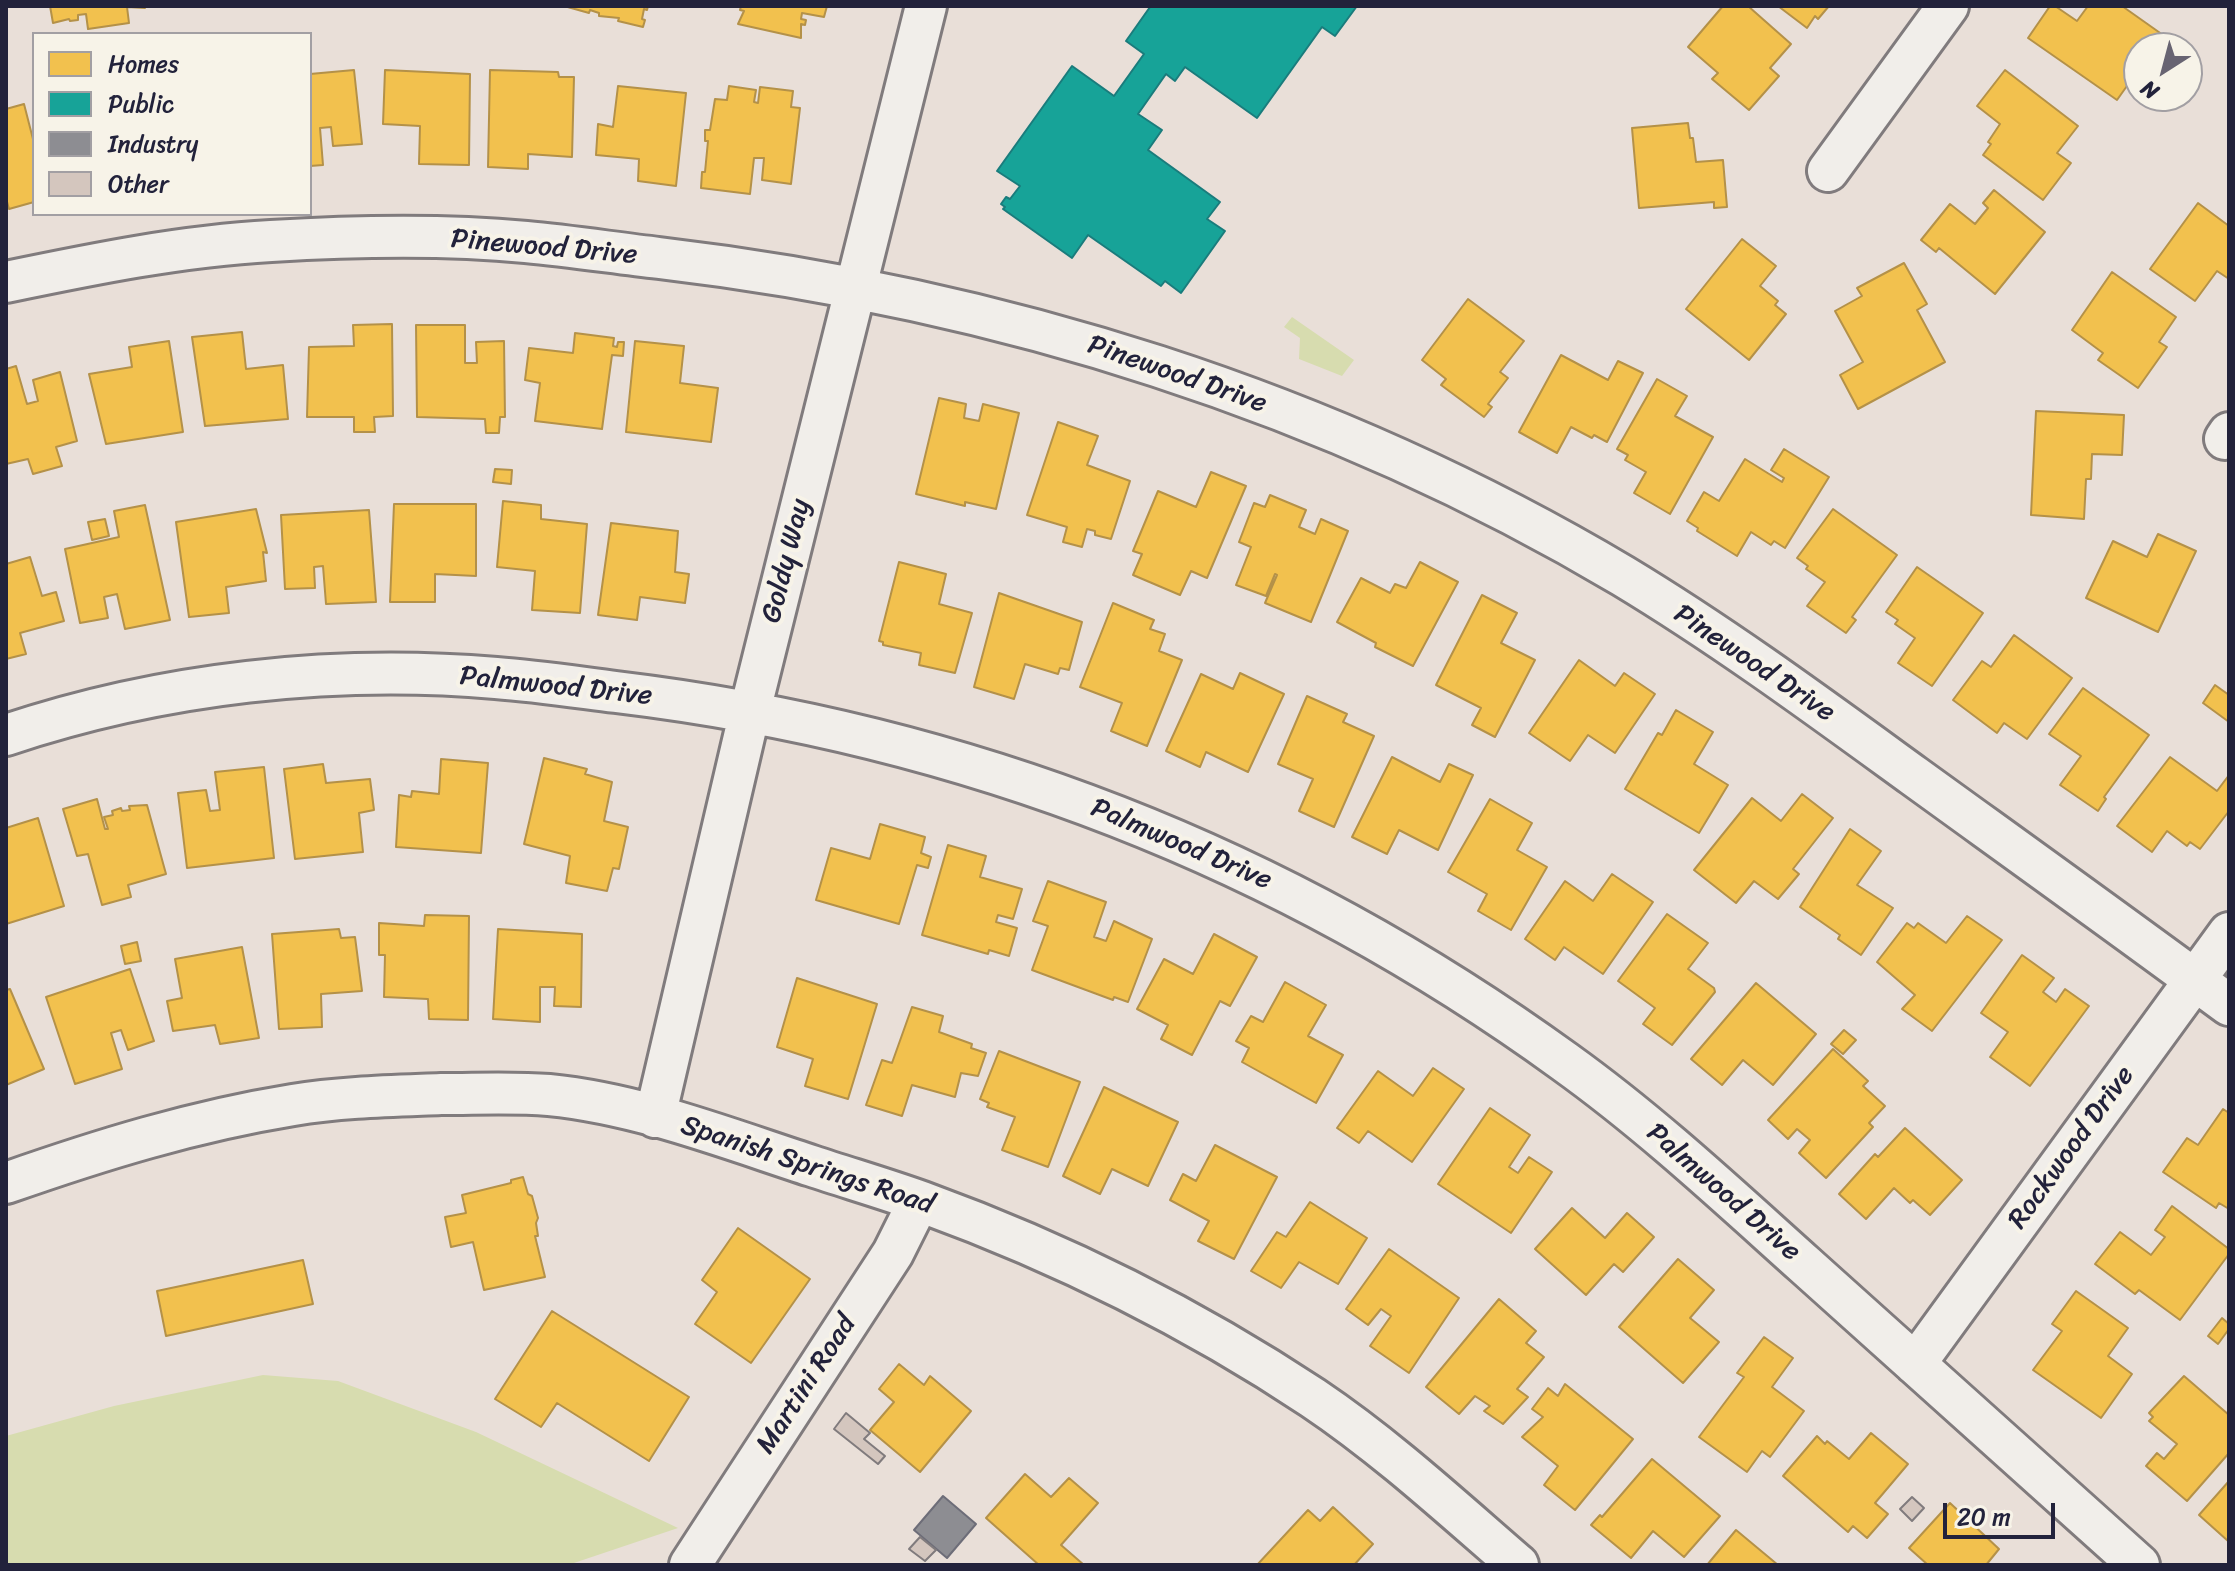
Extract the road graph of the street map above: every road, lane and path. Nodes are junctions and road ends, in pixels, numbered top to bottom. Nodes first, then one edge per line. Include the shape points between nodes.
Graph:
1 (926, 6) edge
2 (1948, 6) edge
3 (1828, 171) dead end
4 (6, 282) edge
5 (856, 287) junction
6 (750, 711) junction
7 (6, 735) edge
8 (2229, 933) edge
9 (2195, 980) junction
10 (2229, 1005) edge
11 (655, 1117) junction
12 (6, 1183) edge
13 (919, 1201) junction
14 (1915, 1364) junction
15 (690, 1565) edge
16 (1518, 1565) edge
17 (2139, 1565) edge

1 - 5 street, Goldy Way
2 - 3 street
4 - 5 street, Pinewood Drive via 123,258 265,241 392,237 521,242
5 - 6 street, Goldy Way
5 - 9 street, Pinewood Drive via 980,314 1171,371 1347,437 1482,499 1622,576 1750,657
6 - 7 street, Palmwood Drive via 494,677 390,673 273,679 163,694
6 - 11 street, Goldy Way
6 - 14 street, Palmwood Drive via 992,770 1230,863 1349,923 1466,992 1568,1064 1661,1137
8 - 9 street, Rockwood Drive
9 - 10 street, Pinewood Drive
9 - 14 street, Rockwood Drive
11 - 12 street, Spanish Springs Road via 546,1095 405,1095 295,1104 180,1128
11 - 13 street, Spanish Springs Road
13 - 15 street, Martini Road via 893,1253
13 - 16 street, Spanish Springs Road via 1120,1286 1267,1368 1349,1424
14 - 17 street, Palmwood Drive

